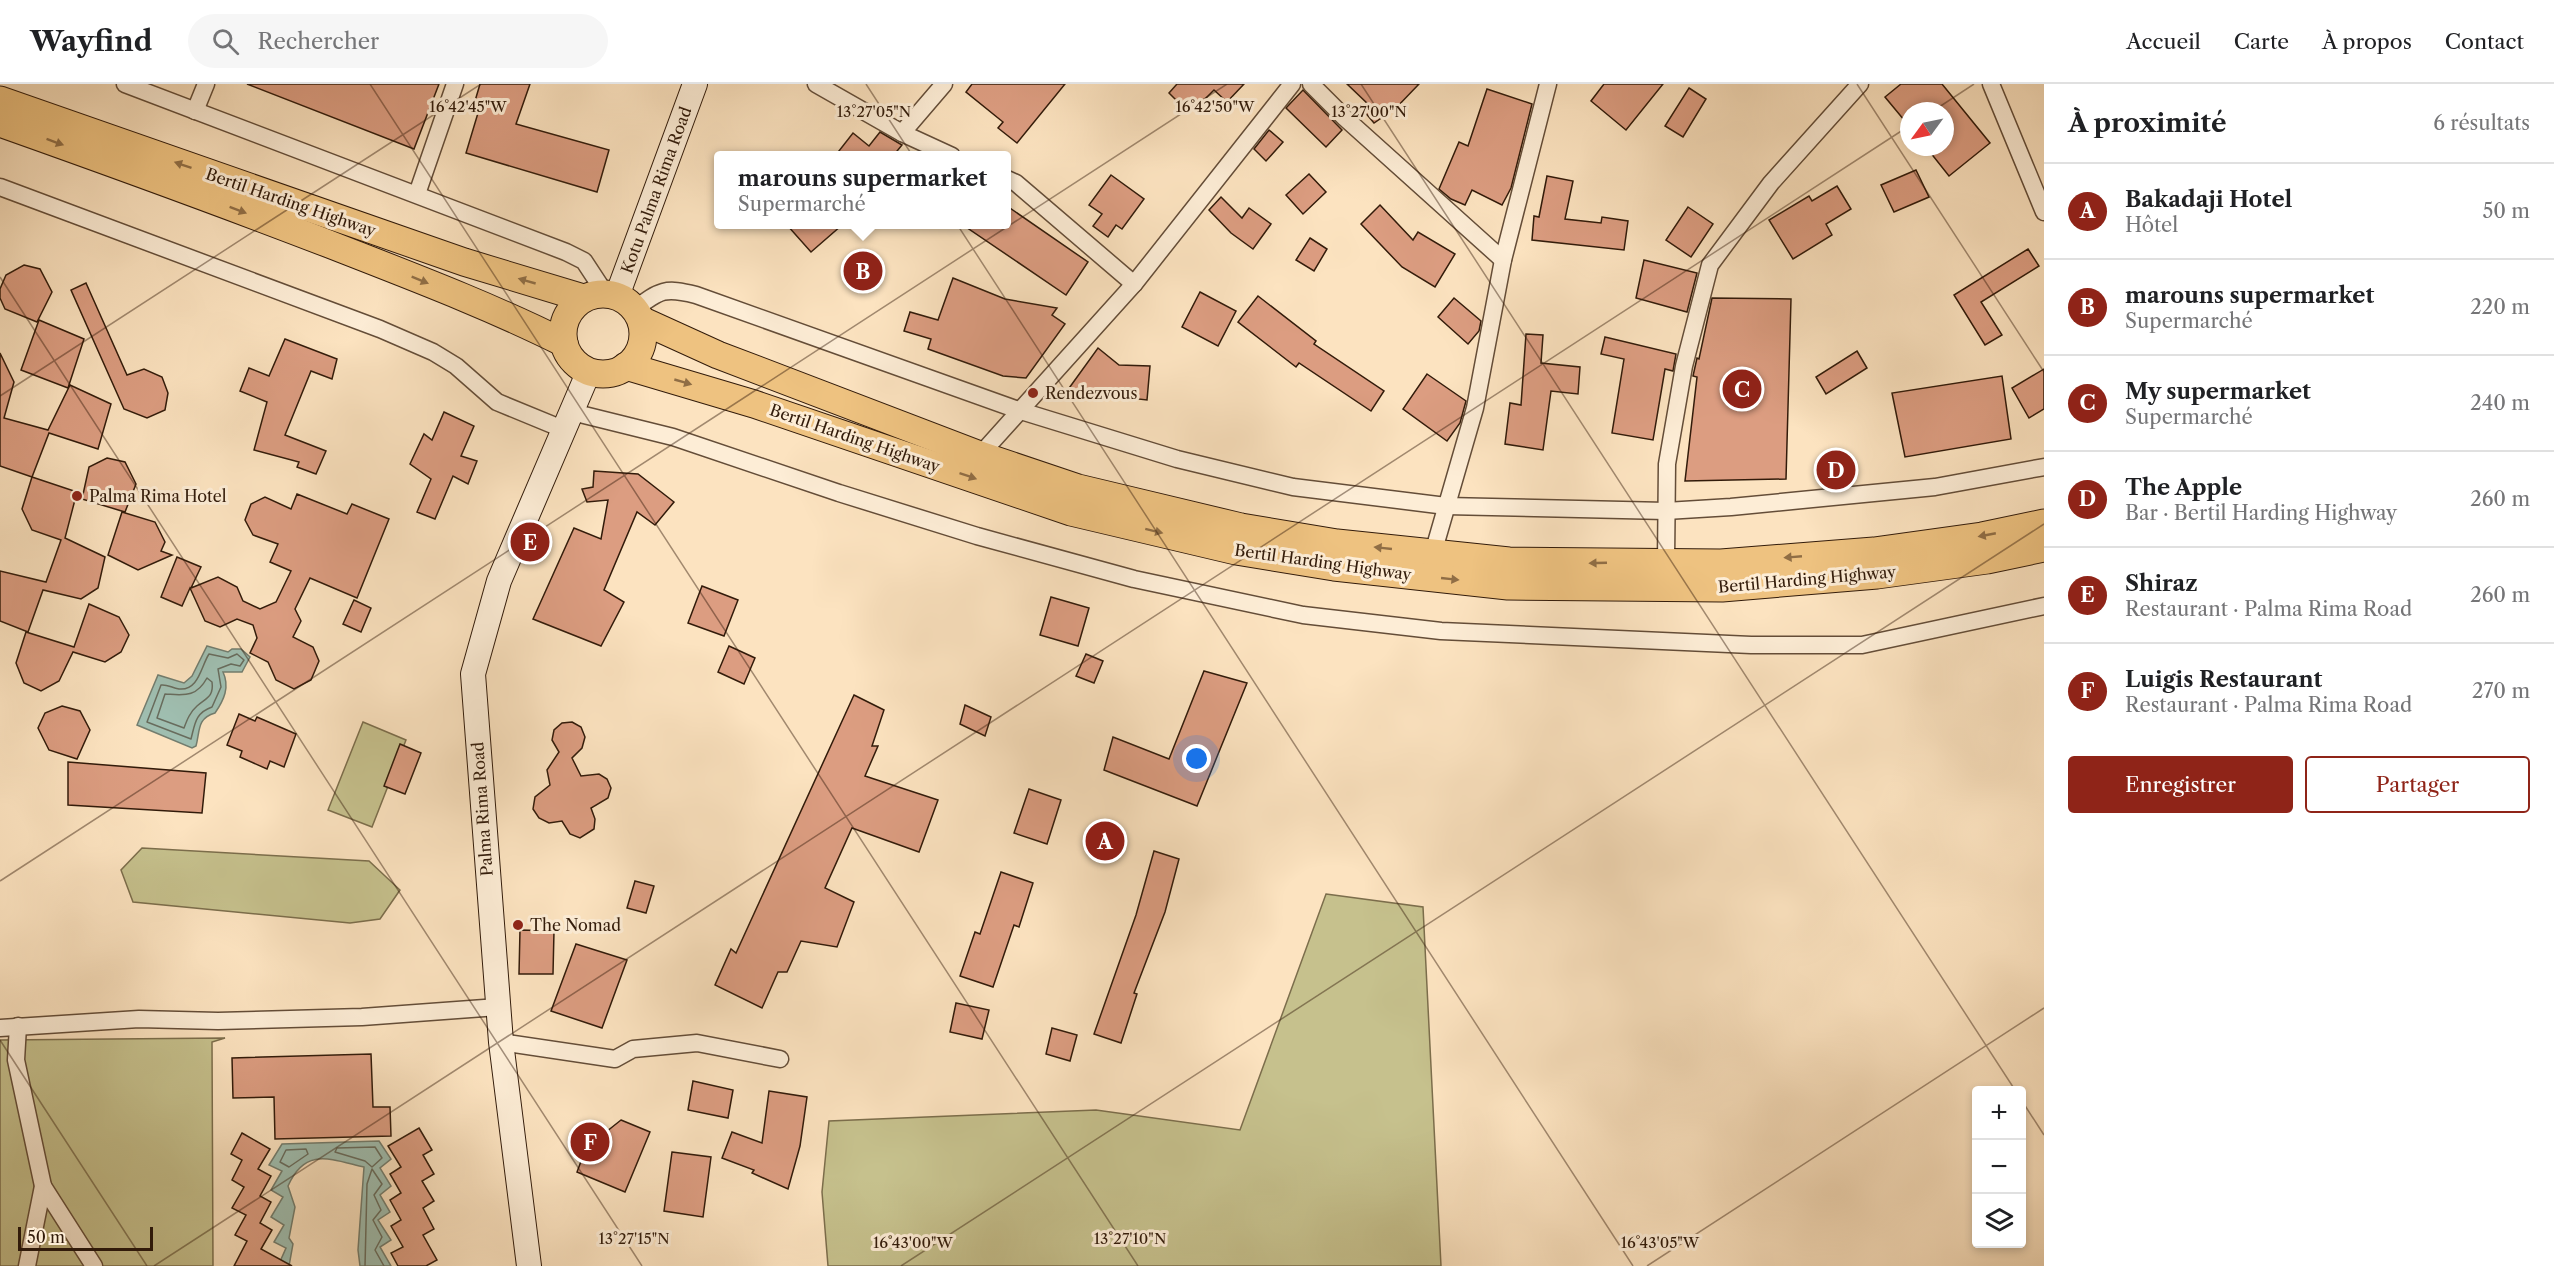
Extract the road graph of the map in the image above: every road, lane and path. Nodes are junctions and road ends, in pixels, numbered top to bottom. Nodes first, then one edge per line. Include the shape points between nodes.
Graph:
1 (125, 84) edge
2 (206, 84) edge
3 (455, 84) edge
4 (695, 84) edge
5 (816, 84) edge
6 (945, 84) edge
7 (1292, 84) edge
8 (1311, 84) edge
9 (1548, 84) edge
10 (1860, 84) edge
11 (1990, 84) edge
12 (0, 100) edge
13 (195, 111) junction
14 (0, 123) edge
15 (902, 134) junction
16 (941, 151) edge
17 (1011, 181) edge
18 (0, 187) edge
19 (417, 194) junction
20 (2044, 212) edge
21 (1503, 260) junction
22 (1134, 284) junction
23 (616, 303) junction
24 (564, 343) junction
25 (626, 366) junction
26 (589, 371) junction
27 (1021, 411) junction
28 (569, 421) junction
29 (980, 454) junction
30 (2044, 466) edge
31 (1446, 506) junction
32 (1666, 510) junction
33 (2044, 524) edge
34 (2044, 548) edge
35 (1433, 553) junction
36 (1666, 561) junction
37 (2044, 606) edge
38 (498, 1007) junction
39 (18, 1026) junction
40 (0, 1028) edge
41 (501, 1042) junction
42 (780, 1059) dead end
43 (43, 1186) junction
44 (27, 1266) edge
45 (94, 1266) edge
46 (529, 1266) edge

1 - 13 street
2 - 13 street
3 - 19 street
4 - 23 street, Kotu Palma Rima Road
5 - 15 street
6 - 15 street
7 - 22 street
8 - 21 street
9 - 21 street
10 - 32 street via 1771,183 1710,265 1682,377 1667,464
11 - 20 street
23 -> 12 main road, Bertil Harding Highway via 464,262
13 - 19 street
14 -> 24 main road, Bertil Harding Highway via 382,265 504,314
15 - 16 street
17 - 22 street
18 - 28 street via 380,328 456,366 497,402
19 - 23 street via 584,261
21 - 31 street via 1475,408
22 - 27 street
23 - 24 main road via 567,315
23 - 25 main road via 642,342 634,360
23 - 27 street via 674,289
23 - 29 main road, Bertil Harding Highway via 718,355
24 - 26 main road, Bertil Harding Highway via 573,360
25 - 26 main road, Bertil Harding Highway via 608,374
25 -> 34 main road, Bertil Harding Highway via 754,404 1071,512 1236,551 1334,567 1508,586 1722,588 1876,575 1987,561
26 - 28 street, Palma Rima Road
27 - 29 street
27 - 31 street via 1177,459 1293,488
28 - 37 street via 673,436 881,506 1134,579 1303,615 1441,631 1751,645 1862,645
28 - 38 street, Palma Rima Road via 498,581 473,674
35 -> 29 main road, Bertil Harding Highway via 1241,527 1078,488
30 - 32 street via 1935,487
31 - 32 street
31 - 35 street
32 - 36 street
33 -> 36 main road, Bertil Harding Highway via 1874,550 1721,563
36 -> 35 main road, Bertil Harding Highway via 1583,564
38 - 39 street via 362,1017 139,1019
38 - 41 street, Palma Rima Road
39 - 40 street
39 - 43 street via 16,1060
41 - 42 street via 615,1059 633,1049 697,1043
41 - 46 street, Palma Rima Road
43 - 44 street
43 - 45 street

